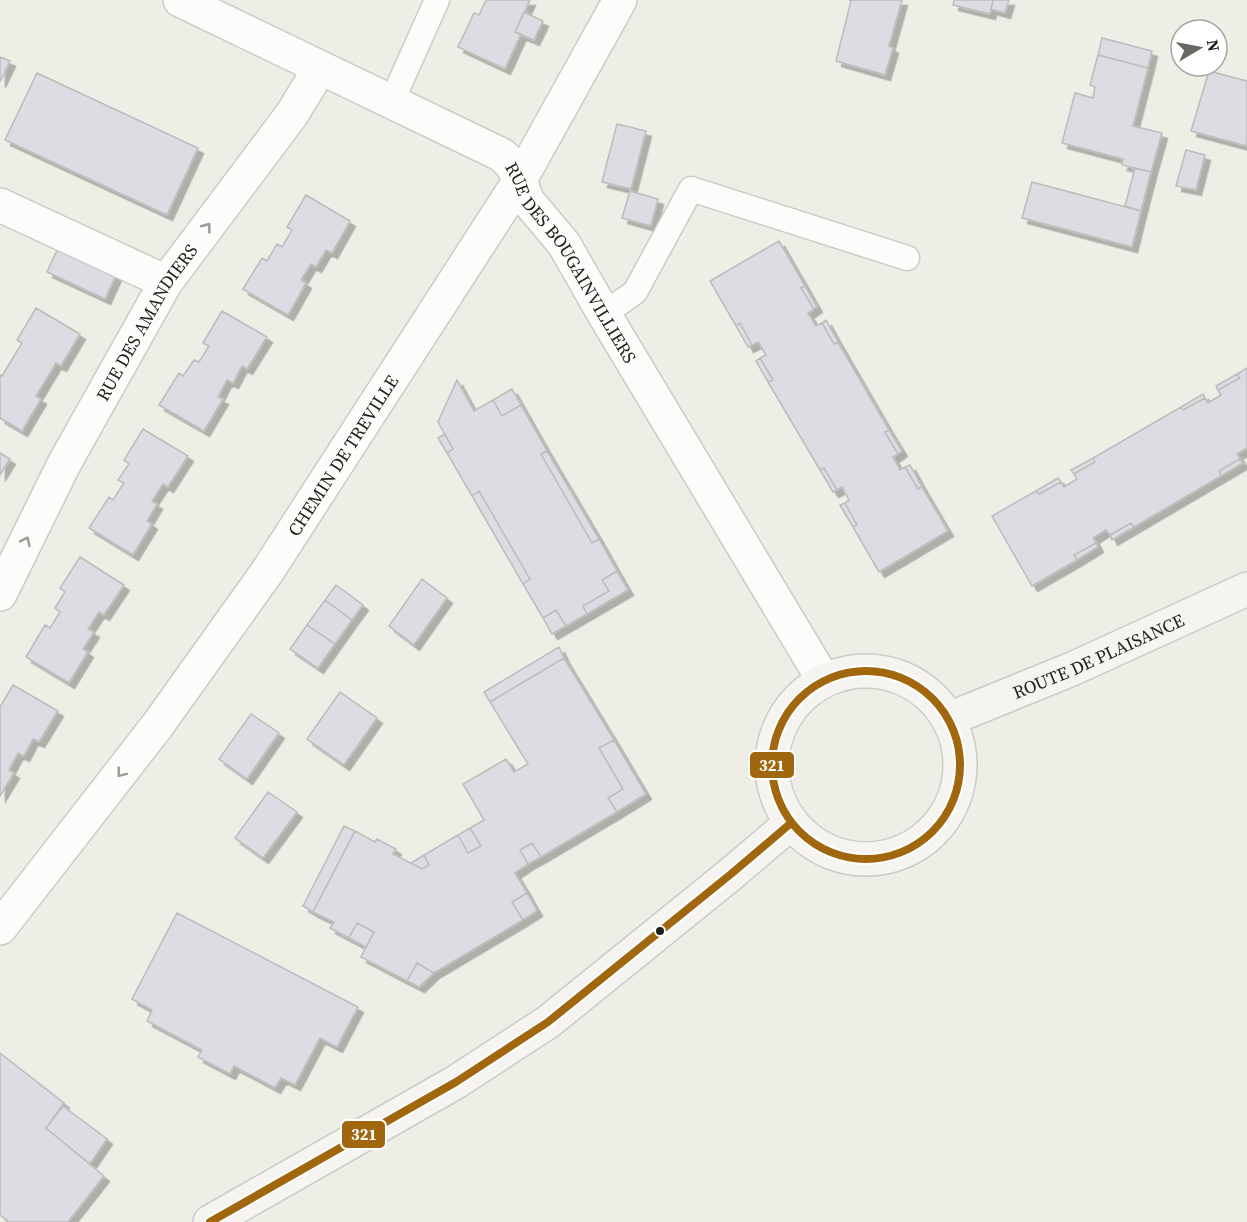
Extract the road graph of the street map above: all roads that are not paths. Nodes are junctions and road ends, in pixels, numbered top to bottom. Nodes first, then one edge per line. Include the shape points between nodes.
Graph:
1 (180, 0) edge
2 (437, 0) edge
3 (620, 0) edge
4 (320, 68) junction
5 (392, 103) junction
6 (520, 180) junction
7 (0, 205) edge
8 (907, 258) dead end
9 (166, 282) junction
10 (604, 314) junction
11 (1247, 589) edge
12 (0, 594) edge
13 (824, 679) junction
14 (949, 719) junction
15 (791, 823) junction
16 (0, 928) edge
17 (210, 1222) edge

1 - 4 street, RUE DES BOUGAINVILLIERS
2 - 5 lane
3 - 6 street, CHEMIN DE TREVILLE
4 - 5 street, RUE DES BOUGAINVILLIERS
9 -> 4 street, RUE DES AMANDIERS via 292,114
5 - 6 street, RUE DES BOUGAINVILLIERS via 502,155
6 - 10 street, RUE DES BOUGAINVILLIERS via 526,200 564,244
6 -> 16 street, CHEMIN DE TREVILLE via 267,572 157,726
7 - 9 street
8 - 10 lane via 692,189 634,292
12 -> 9 street, RUE DES AMANDIERS via 64,464
10 - 13 street, RUE DES BOUGAINVILLIERS
11 - 14 main road, ROUTE DE PLAISANCE via 1072,669
13 - 14 main road via 859,670 894,674 926,691
13 - 15 main road via 800,695 783,717 773,744 773,781
14 - 15 main road via 959,749 959,780 949,810 931,834 904,852 874,859 843,856 814,844
15 - 17 main road via 548,1022 456,1082

